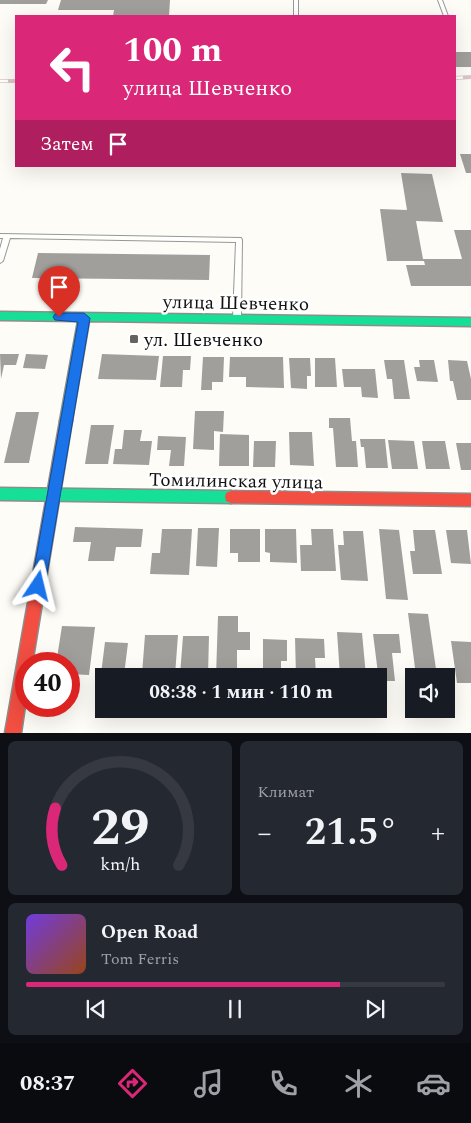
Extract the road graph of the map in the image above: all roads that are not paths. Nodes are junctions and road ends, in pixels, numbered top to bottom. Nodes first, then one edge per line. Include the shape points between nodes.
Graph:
1 (296, 0) edge
2 (440, 0) edge
3 (296, 15) edge
4 (446, 15) edge
5 (4, 236) edge
6 (0, 261) edge
7 (0, 316) edge
8 (84, 318) junction
9 (237, 320) junction
10 (471, 322) edge
11 (0, 494) edge
12 (53, 494) junction
13 (471, 500) edge
14 (13, 733) edge

1 - 3 lane
2 - 4 lane
5 - 6 lane
5 - 9 lane via 239,240
7 - 8 street, улица Шевченко
8 - 9 street, улица Шевченко
8 - 12 street
9 - 10 street, улица Шевченко
11 - 12 street, Томилинская улица
12 - 13 street, Томилинская улица
12 - 14 street

